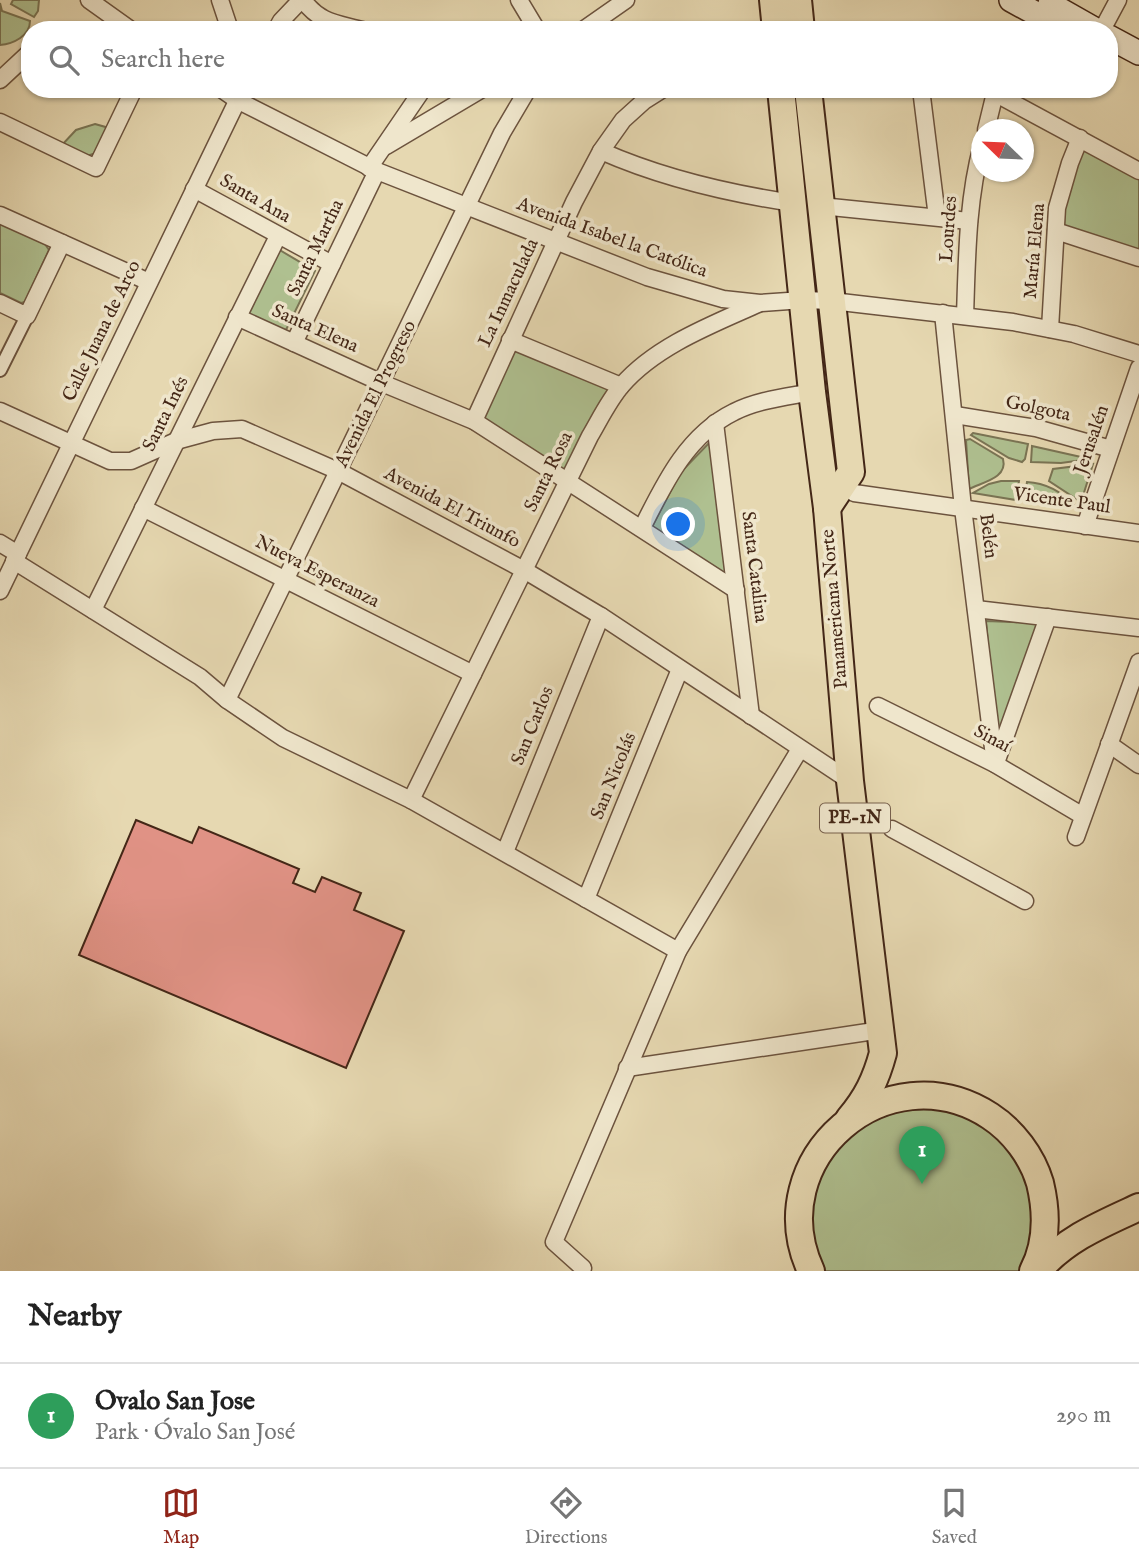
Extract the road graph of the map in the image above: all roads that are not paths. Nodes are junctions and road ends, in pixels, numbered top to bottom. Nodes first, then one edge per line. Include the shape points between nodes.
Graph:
1 (89, 0) edge
2 (220, 0) edge
3 (302, 0) edge
4 (519, 0) edge
5 (626, 0) edge
6 (773, 0) edge
7 (798, 0) edge
8 (1012, 0) edge
9 (1118, 0) edge
10 (1042, 16) edge
11 (118, 21) edge
12 (227, 21) edge
13 (280, 21) edge
14 (325, 21) edge
15 (532, 21) edge
16 (596, 21) edge
17 (775, 21) edge
18 (800, 21) edge
19 (1061, 21) edge
20 (1107, 21) edge
21 (1118, 42) edge
22 (1139, 53) edge
23 (1118, 58) edge
24 (21, 60) edge
25 (1139, 69) edge
26 (0, 80) edge
27 (130, 98) edge
28 (239, 98) edge
29 (245, 98) edge
30 (417, 98) edge
31 (467, 98) edge
32 (523, 98) edge
33 (649, 98) edge
34 (783, 98) edge
35 (809, 98) edge
36 (922, 98) edge
37 (996, 98) edge
38 (1009, 98) edge
39 (989, 119) edge
40 (0, 122) edge
41 (1080, 138) junction
42 (386, 146) junction
43 (601, 151) junction
44 (373, 170) junction
45 (1139, 171) edge
46 (974, 182) edge
47 (194, 188) junction
48 (793, 203) junction
49 (821, 206) junction
50 (467, 207) junction
51 (0, 215) edge
52 (937, 217) junction
53 (969, 221) junction
54 (1056, 231) junction
55 (278, 236) junction
56 (62, 243) junction
57 (555, 243) junction
58 (1139, 258) edge
59 (332, 264) junction
60 (149, 282) junction
61 (803, 300) junction
62 (832, 302) junction
63 (0, 303) edge
64 (760, 303) junction
65 (943, 313) junction
66 (27, 316) junction
67 (965, 316) junction
68 (237, 317) junction
69 (1050, 328) junction
70 (510, 340) junction
71 (293, 343) junction
72 (1139, 354) edge
73 (1139, 368) edge
74 (0, 370) edge
75 (382, 383) junction
76 (621, 386) junction
77 (812, 392) junction
78 (0, 411) edge
79 (955, 415) junction
80 (474, 421) junction
81 (715, 423) junction
82 (176, 441) junction
83 (71, 445) junction
84 (1111, 449) junction
85 (338, 471) junction
86 (568, 482) junction
87 (852, 482) junction
88 (143, 508) junction
89 (827, 508) junction
90 (963, 509) junction
91 (1085, 526) junction
92 (642, 528) junction
93 (1139, 533) edge
94 (0, 543) edge
95 (16, 558) junction
96 (524, 570) junction
97 (284, 579) junction
98 (736, 590) junction
99 (0, 591) edge
100 (976, 609) junction
101 (93, 610) junction
102 (601, 616) junction
103 (1048, 617) junction
104 (1139, 628) edge
105 (1139, 662) edge
106 (680, 669) junction
107 (473, 674) junction
108 (227, 700) junction
109 (878, 706) dead end
110 (751, 716) junction
111 (1110, 744) junction
112 (800, 749) junction
113 (995, 764) junction
114 (1139, 765) edge
115 (850, 781) junction
116 (411, 800) junction
117 (1083, 816) junction
118 (892, 830) dead end
119 (1076, 837) dead end
120 (505, 852) junction
121 (586, 899) junction
122 (1025, 901) dead end
123 (678, 951) junction
124 (881, 1030) junction
125 (627, 1068) junction
126 (849, 1119) junction
127 (1139, 1207) edge
128 (583, 1268) dead end
129 (811, 1271) edge
130 (1033, 1271) edge
131 (1038, 1271) edge

1 - 11 street
2 - 12 street
3 - 13 street
3 - 14 street
4 - 15 street
5 - 16 street
6 - 17 highway
7 - 18 highway
8 - 10 main road
9 - 20 street
10 - 19 main road
21 - 22 main road
23 - 25 main road
24 - 26 street
27 - 40 street via 96,169
28 - 47 street, Calle Juana de Arco
29 - 44 street, Avenida Isabel la Católica
30 - 42 street, Santa Martha
31 - 42 street
32 - 50 street, Avenida El Progreso
33 - 43 street, La Inmaculada via 623,120
34 - 48 highway, Panamericana Norte / PE-1N
35 - 49 highway
36 - 52 street
37 - 39 street
38 - 41 street
41 - 45 street
41 - 54 street, María Elena via 1057,208
42 - 44 street, Santa Martha
43 - 48 street via 702,187
43 - 57 street, La Inmaculada
44 - 50 street, Avenida Isabel la Católica
44 - 59 street, Santa Martha
46 - 53 street, Lourdes
47 - 55 street, Santa Ana
47 - 60 street, Calle Juana de Arco
48 - 61 highway, Panamericana Norte / PE-1N
49 - 52 street
49 - 62 highway
50 - 57 street, Avenida Isabel la Católica
50 - 75 street, Avenida El Progreso
51 - 56 street
52 - 53 street
53 - 67 street, Lourdes
54 - 58 street
54 - 69 street, María Elena
55 - 59 street, Santa Ana
55 - 68 street, Santa Inés
56 - 60 street
56 - 66 street
57 - 64 street, Avenida Isabel la Católica via 687,290
57 - 70 street, La Inmaculada
59 - 71 street, Santa Martha
60 - 83 street, Calle Juana de Arco
61 - 62 street, Avenida Isabel la Católica
61 - 64 street, Avenida Isabel la Católica
61 - 77 highway, Panamericana Norte / PE-1N
62 - 65 street, Avenida Isabel la Católica
62 - 87 highway
63 - 66 street
64 - 76 street, Santa Rosa via 675,345
65 - 67 street, Avenida Isabel la Católica
65 - 79 street, Belén
66 - 74 street
67 - 69 street, Avenida Isabel la Católica
68 - 71 street, Santa Elena
68 - 82 street, Santa Inés
69 - 72 street, Avenida Isabel la Católica
70 - 76 street
70 - 80 street, La Inmaculada
71 - 75 street, Santa Elena
73 - 84 street, Jerusalén
75 - 80 street, Santa Elena
75 - 85 street, Avenida El Progreso
76 - 86 street, Santa Rosa
77 - 81 street via 736,411
77 - 89 highway, Panamericana Norte / PE-1N
78 - 83 street, Avenida El Triunfo
79 - 84 street, Golgota via 1036,428
79 - 90 street, Belén
80 - 86 street, Santa Elena
81 - 92 street via 678,462
81 - 98 street, Santa Catalina
82 - 83 street, Avenida El Triunfo via 131,461 110,461
82 - 85 street, Avenida El Triunfo via 242,429
82 - 88 street, Santa Inés
83 - 95 street, Calle Juana de Arco
84 - 91 street, Jerusalén
85 - 96 street, Avenida El Triunfo
85 - 97 street, Avenida El Progreso
86 - 92 street, Santa Elena
86 - 96 street, Santa Rosa
87 - 89 highway
87 - 90 street, Vicente Paul
88 - 97 street, Nueva Esperanza
88 - 101 street, Santa Inés
89 - 115 highway, Panamericana Norte / PE-1N
90 - 91 street, Vicente Paul
90 - 100 street, Belén
91 - 93 street, Vicente Paul
92 - 98 street, Santa Elena
94 - 95 street
95 - 99 street, Calle Juana de Arco
95 - 101 street
96 - 102 street, Avenida El Triunfo
96 - 107 street, Santa Rosa
97 - 107 street, Nueva Esperanza
97 - 108 street, Avenida El Progreso
98 - 110 street, Santa Catalina
100 - 103 street
100 - 113 street, Belén
101 - 108 street via 200,677
102 - 106 street, Avenida El Triunfo
102 - 120 street, San Carlos
103 - 104 street
103 - 113 street
105 - 111 street
106 - 110 street, Avenida El Triunfo
106 - 121 street, San Nicolás
107 - 116 street, Santa Rosa
108 - 116 street via 284,738
109 - 113 street, Sinaí
110 - 112 street, Avenida El Triunfo
111 - 114 street
111 - 117 street
112 - 115 street, Avenida El Triunfo
112 - 123 street
113 - 117 street, Sinaí
115 - 124 highway, Panamericana Norte / PE-1N
116 - 120 street
117 - 119 street
118 - 122 street
120 - 121 street
121 - 123 street
123 - 125 street
124 - 125 street
124 - 126 highway, Panamericana Norte / PE-1N via 883,1053 877,1076 867,1098
125 - 128 street via 554,1242
126 - 129 highway, PE-1N via 818,1153 802,1194 801,1239
126 - 130 highway, PE-1N via 890,1099 925,1096 958,1101 999,1122 1028,1156 1044,1198 1043,1244
127 - 131 highway via 1070,1241

